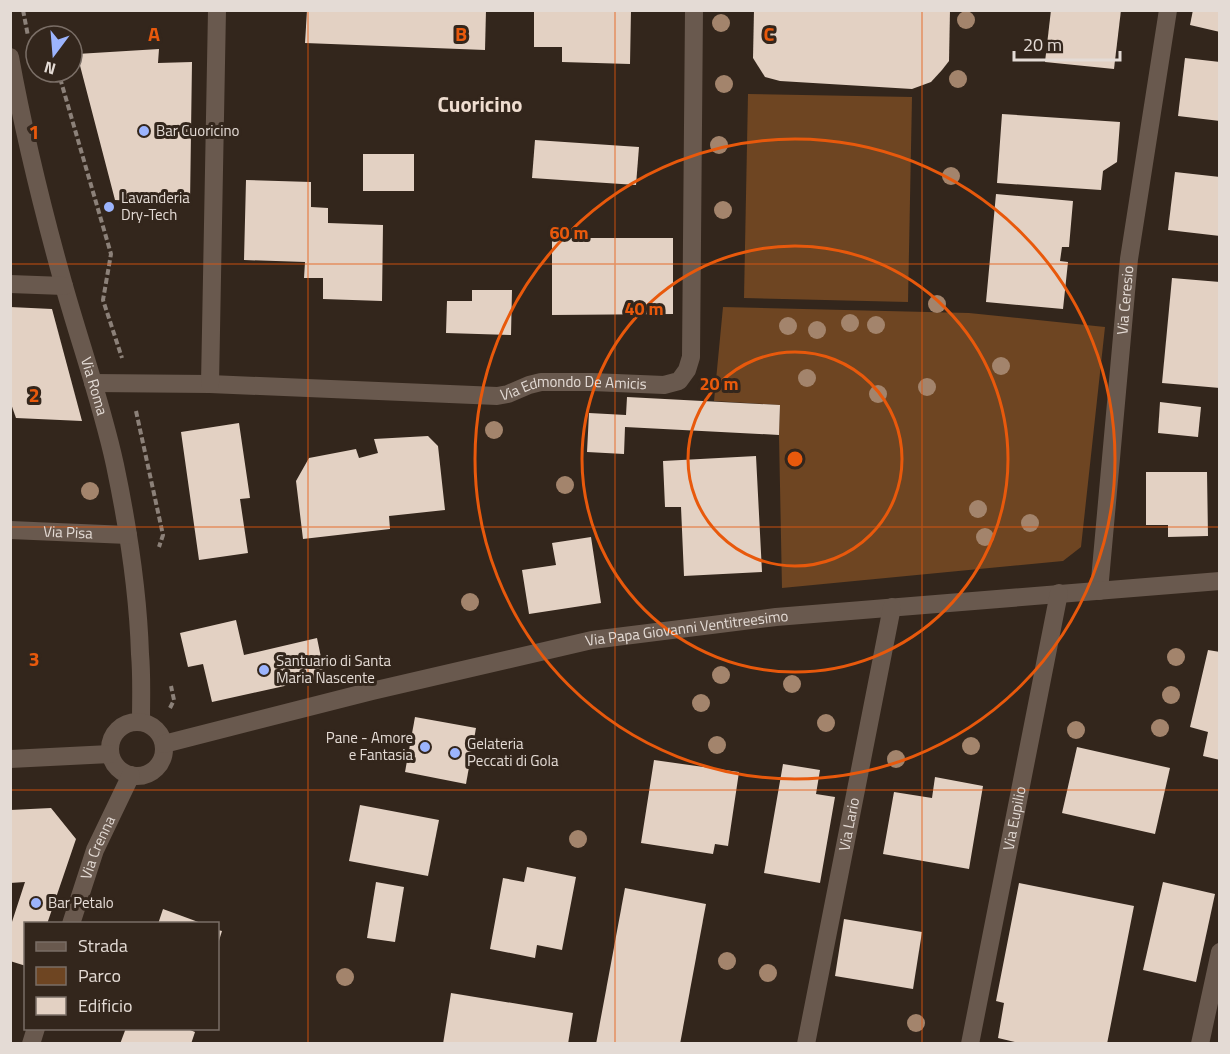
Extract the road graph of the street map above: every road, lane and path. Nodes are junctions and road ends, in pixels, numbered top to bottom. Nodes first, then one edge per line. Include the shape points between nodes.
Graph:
1 (217, 10) edge
2 (694, 10) edge
3 (1168, 10) edge
4 (10, 57) edge
5 (10, 284) edge
6 (64, 286) junction
7 (93, 382) junction
8 (210, 384) junction
9 (10, 530) edge
10 (128, 535) junction
11 (1220, 581) edge
12 (1099, 591) junction
13 (1059, 593) junction
14 (892, 607) junction
15 (141, 722) junction
16 (164, 744) junction
17 (110, 754) junction
18 (10, 759) edge
19 (131, 775) junction
20 (72, 922) edge
21 (1220, 952) edge
22 (806, 1044) edge
23 (970, 1044) edge
24 (1200, 1044) edge

1 - 8 street
2 - 8 street, Via Edmondo De Amicis via 691,357 679,381 664,385 541,382 497,396
3 - 12 street, Via Ceresio via 1129,259
4 - 6 street, Via Roma via 22,122
5 - 6 street
6 - 7 street, Via Roma
7 - 8 street, Via Edmondo De Amicis
7 - 10 street, Via Roma
9 - 10 street, Via Pisa
10 - 15 street, Via Roma via 140,653
11 - 12 street, Via Papa Giovanni Ventitreesimo
12 - 13 street, Via Papa Giovanni Ventitreesimo
13 - 14 street, Via Papa Giovanni Ventitreesimo
13 - 23 street, Via Eupilio
14 - 16 street, Via Papa Giovanni Ventitreesimo via 592,640
14 - 22 street, Via Lario
15 - 16 street via 151,725
15 - 17 street via 124,724 117,730
16 - 19 street via 159,764 152,772
17 - 18 street
17 - 19 street via 114,764
19 - 20 street, Via Crenna via 95,850
21 - 24 street

